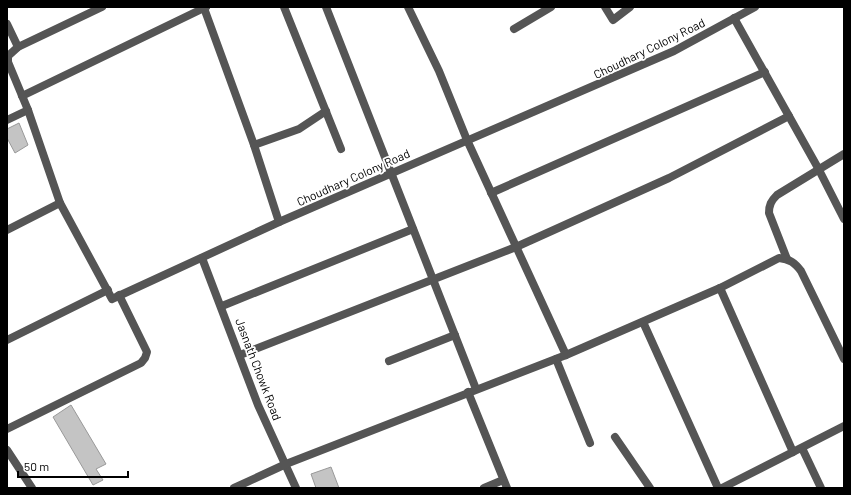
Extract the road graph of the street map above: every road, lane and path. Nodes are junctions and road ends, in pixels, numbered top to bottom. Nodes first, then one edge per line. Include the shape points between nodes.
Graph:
1 (102, 7) edge
2 (284, 7) edge
3 (326, 7) edge
4 (408, 7) edge
5 (551, 7) edge
6 (605, 7) edge
7 (630, 7) edge
8 (755, 7) edge
9 (205, 8) edge
10 (734, 18) junction
11 (7, 24) edge
12 (514, 29) dead end
13 (18, 47) junction
14 (765, 72) junction
15 (22, 96) junction
16 (28, 110) junction
17 (326, 111) junction
18 (789, 116) junction
19 (7, 120) edge
20 (466, 140) junction
21 (254, 145) junction
22 (341, 149) dead end
23 (844, 154) edge
24 (818, 168) junction
25 (391, 174) junction
26 (491, 193) junction
27 (60, 203) junction
28 (844, 219) edge
29 (279, 222) junction
30 (413, 229) junction
31 (7, 230) edge
32 (516, 247) junction
33 (202, 258) junction
34 (787, 259) junction
35 (433, 279) junction
36 (720, 288) junction
37 (108, 290) junction
38 (119, 295) junction
39 (222, 306) junction
40 (643, 322) junction
41 (455, 335) junction
42 (7, 340) edge
43 (240, 355) junction
44 (566, 355) junction
45 (556, 359) junction
46 (844, 359) edge
47 (389, 362) dead end
48 (476, 389) junction
49 (468, 392) junction
50 (844, 426) edge
51 (7, 429) edge
52 (615, 437) dead end
53 (590, 443) dead end
54 (802, 448) junction
55 (7, 450) edge
56 (793, 452) junction
57 (10, 462) edge
58 (286, 464) junction
59 (503, 480) junction
60 (727, 487) edge
61 (32, 488) edge
62 (234, 488) edge
63 (296, 488) edge
64 (484, 488) edge
65 (507, 488) edge
66 (650, 488) edge
67 (718, 488) edge
68 (821, 488) edge

1 - 13 street
2 - 17 street
3 - 25 street
4 - 20 street via 439,71
5 - 12 street
6 - 7 street via 613,20
8 - 10 street, Choudhary Colony Road
9 - 15 street
9 - 21 street
10 - 14 street
10 - 20 street, Choudhary Colony Road via 674,52
11 - 13 street
13 - 15 street via 8,56 8,62
14 - 18 street
14 - 26 street
15 - 16 street
16 - 19 street
16 - 27 street
17 - 21 street via 300,129
17 - 22 street
18 - 24 street
18 - 32 street via 669,178
20 - 25 street, Choudhary Colony Road
20 - 26 street
21 - 29 street
23 - 24 street
24 - 28 street
24 - 34 street via 777,194 769,206 769,213
25 - 29 street, Choudhary Colony Road
25 - 30 street
26 - 32 street
27 - 31 street
27 - 37 street
29 - 33 street, Choudhary Colony Road
30 - 35 street
30 - 39 street
32 - 35 street
32 - 44 street
33 - 38 street, Choudhary Colony Road
33 - 39 street, Jasnath Chowk Road
34 - 36 street via 779,258
34 - 46 street via 794,262 801,271
35 - 41 street
35 - 43 street
36 - 40 street
36 - 56 street
37 - 38 street via 112,299
37 - 42 street
38 - 51 street via 146,352 141,363
39 - 43 street, Jasnath Chowk Road
40 - 44 street
40 - 67 street
41 - 47 street
41 - 48 street
43 - 58 street, Jasnath Chowk Road via 258,405
44 - 45 street
45 - 48 street
45 - 53 street
48 - 49 street
49 - 58 street
49 - 59 street
50 - 54 street
52 - 66 street
54 - 56 street
54 - 68 street
55 - 57 street
56 - 60 street
57 - 61 street
58 - 62 street
58 - 63 street, Jasnath Chowk Road
59 - 64 street
59 - 65 street

